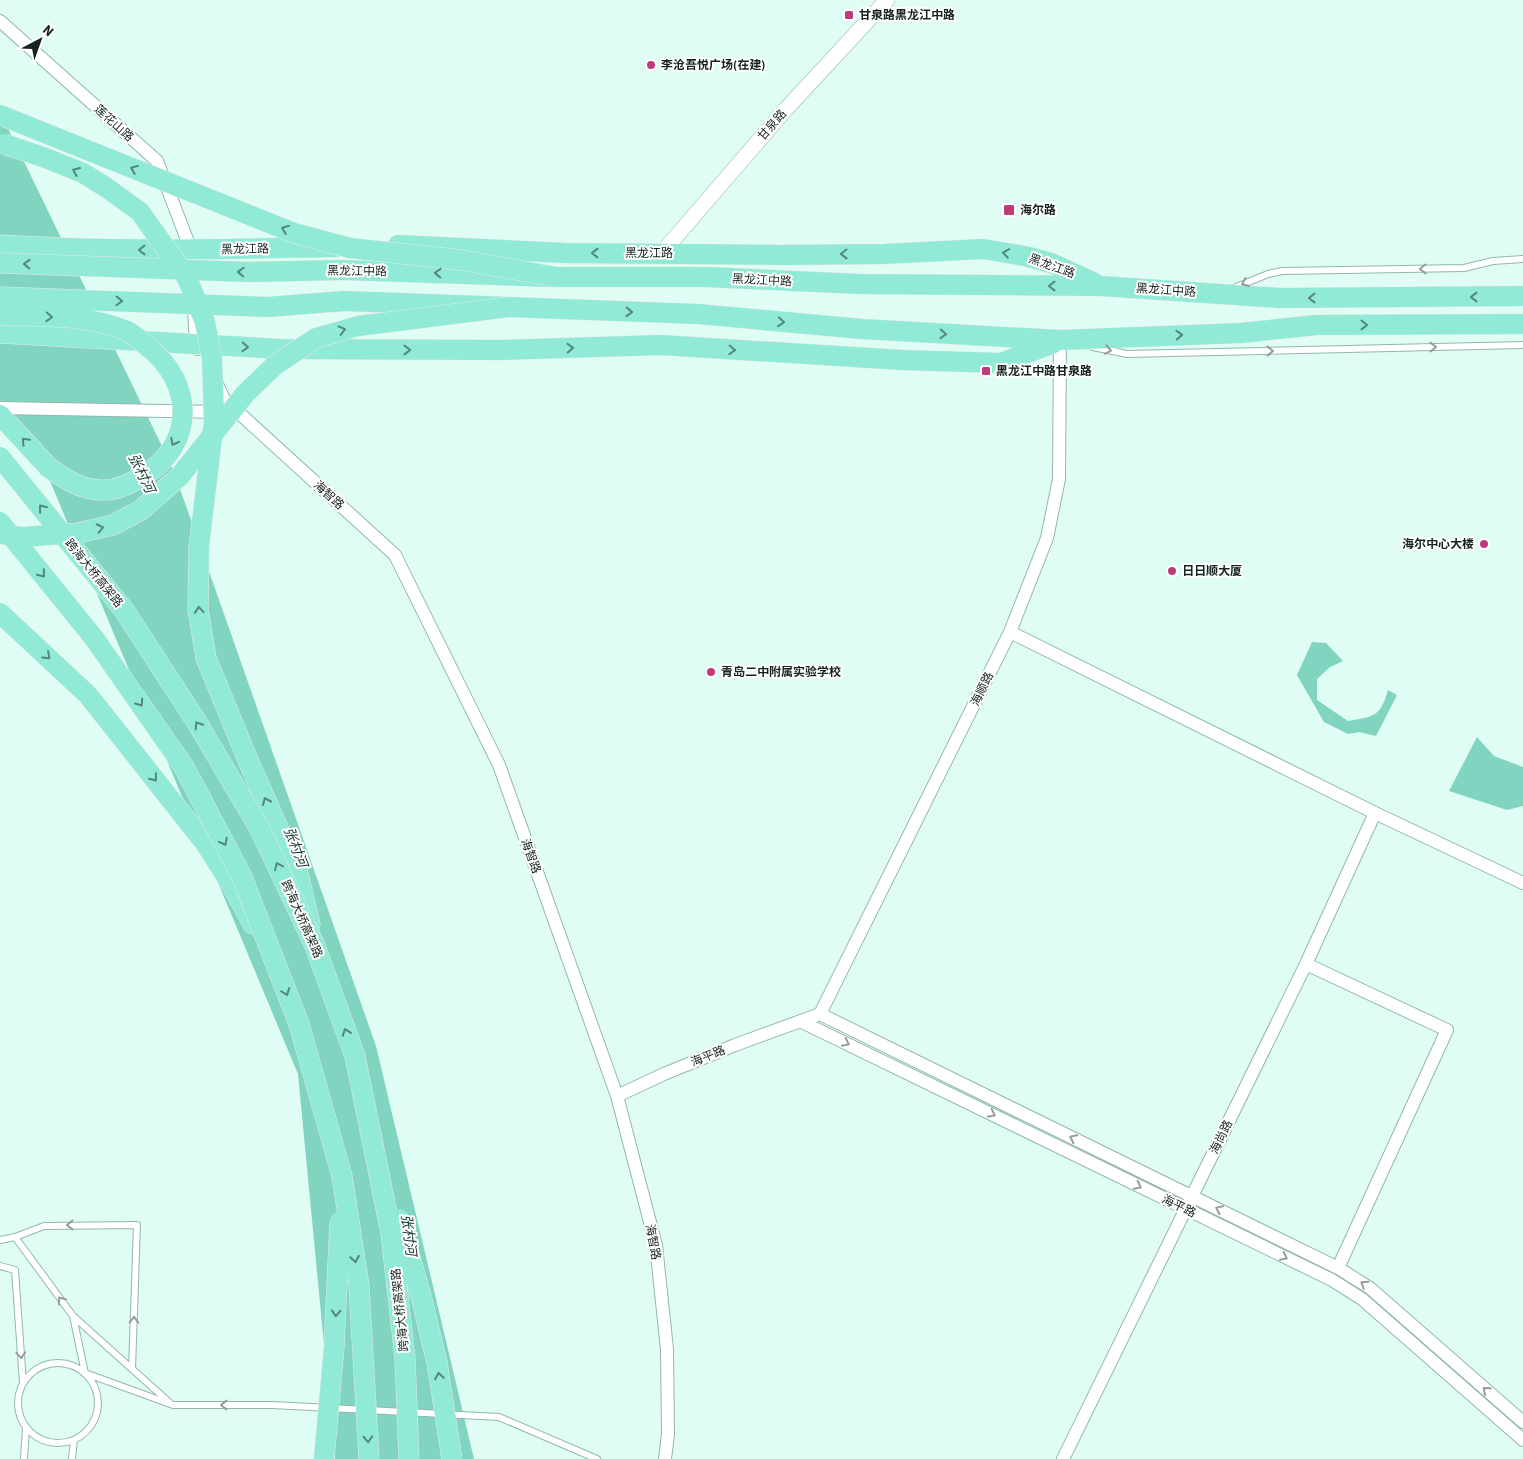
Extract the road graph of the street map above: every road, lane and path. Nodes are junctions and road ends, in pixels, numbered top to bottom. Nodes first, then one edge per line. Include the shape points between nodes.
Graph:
1 (887, 0) edge
2 (0, 21) edge
3 (0, 115) edge
4 (0, 143) edge
5 (0, 245) edge
6 (191, 250) junction
7 (662, 254) junction
8 (1523, 260) edge
9 (0, 263) edge
10 (556, 277) junction
11 (1101, 286) junction
12 (1220, 294) junction
13 (1523, 296) edge
14 (0, 297) edge
15 (510, 307) junction
16 (0, 315) edge
17 (1523, 324) edge
18 (0, 333) edge
19 (1060, 340) junction
20 (196, 345) junction
21 (1523, 345) edge
22 (0, 408) edge
23 (238, 412) junction
24 (0, 415) edge
25 (0, 457) edge
26 (0, 522) edge
27 (0, 534) edge
28 (0, 613) edge
29 (1010, 632) junction
30 (1375, 813) junction
31 (1523, 883) edge
32 (315, 946) junction
33 (1306, 964) junction
34 (277, 967) junction
35 (820, 1014) junction
36 (802, 1022) junction
37 (355, 1056) junction
38 (617, 1096) junction
39 (342, 1176) junction
40 (1192, 1196) junction
41 (1186, 1209) junction
42 (15, 1237) junction
43 (0, 1240) edge
44 (0, 1266) edge
45 (1338, 1268) junction
46 (73, 1316) junction
47 (132, 1369) junction
48 (85, 1373) junction
49 (23, 1384) junction
50 (173, 1405) junction
51 (1523, 1422) edge
52 (26, 1428) junction
53 (74, 1440) junction
54 (1523, 1440) edge
55 (24, 1459) edge
56 (72, 1459) edge
57 (324, 1459) edge
58 (369, 1459) edge
59 (409, 1459) edge
60 (452, 1459) edge
61 (597, 1459) edge
62 (664, 1459) edge
63 (1063, 1459) edge

1 - 7 street, 甘泉路 via 786,109
2 - 6 street, 莲花山路 via 157,161
10 -> 3 highway, bridge via 461,260 350,248 294,233
32 -> 4 highway, bridge via 297,870 206,658 198,609 199,546 214,421 212,358 205,322 187,278 140,212 83,173
6 -> 5 highway via 74,250
7 -> 6 highway, 黑龙江路 via 406,245
6 - 20 street, 莲花山路
11 -> 7 highway, 黑龙江路 via 1052,263 983,249 884,254
8 -> 12 lane via 1493,261 1464,268 1282,271
10 -> 9 highway, 黑龙江中路, bridge via 343,270 248,272
11 -> 10 highway, 黑龙江中路
11 - 12 highway, 黑龙江中路
13 -> 12 highway, 黑龙江中路 via 1280,298
14 -> 15 highway, bridge via 267,307 344,301
15 -> 19 highway via 698,314 862,330
27 -> 15 highway, bridge via 22,537 78,533 113,525 141,510 180,476 245,394 274,366 316,338 358,326
16 -> 24 highway, bridge via 89,319 129,332 157,354 170,370 183,404 182,426 173,447 160,462 119,488 101,490 68,481 49,468
19 -> 17 highway via 1241,333 1316,325
18 - 20 highway
20 -> 19 highway via 281,349 489,350 660,346 1001,363
19 -> 21 lane via 1127,354
19 - 29 street, 海顺路 via 1059,479 1046,538
20 - 23 street, 海智路 via 224,399
22 - 23 street
23 - 38 street, 海智路 via 395,555 499,765
32 -> 25 highway, 跨海大桥高架路, bridge via 260,829 198,724 124,610
26 -> 34 highway, bridge via 94,638 184,767 242,877
28 -> 34 highway, bridge via 88,695 205,843
29 - 30 street
29 - 35 street, 海顺路
30 - 31 street
30 - 33 street, 海尚路
37 -> 32 highway, 跨海大桥高架路, bridge
33 - 40 street, 海尚路
33 - 45 street via 1447,1030
34 -> 39 highway, bridge via 299,1024
35 - 36 street, 海平路
40 -> 35 street, 海平路
36 - 38 street, 海平路 via 735,1045
36 -> 41 street, 海平路
37 - 59 highway, 跨海大桥高架路, bridge via 391,1233 405,1358
60 -> 37 highway, bridge via 437,1363 421,1296
38 - 62 street, 海智路 via 656,1244 667,1348 668,1434
39 -> 57 highway, bridge via 334,1347
39 -> 58 highway, bridge via 359,1286
40 - 41 street, 海尚路
45 -> 40 street, 海平路
41 -> 54 street, 海平路 via 1332,1280 1362,1299
41 - 63 street, 海尚路
42 - 43 lane
46 -> 42 lane
47 -> 42 lane via 137,1225 44,1226
44 -> 49 lane via 15,1270
51 -> 45 street, 海平路 via 1370,1288
46 - 47 lane
46 - 48 lane
47 - 50 lane
48 - 49 lane via 69,1365 51,1363 30,1374
48 - 50 lane
48 - 53 lane via 98,1396 98,1410 85,1433
49 - 52 lane via 18,1394 18,1406
61 -> 50 lane, bridge via 499,1417 273,1405
52 - 53 lane via 48,1442
52 - 55 lane
53 - 56 lane

